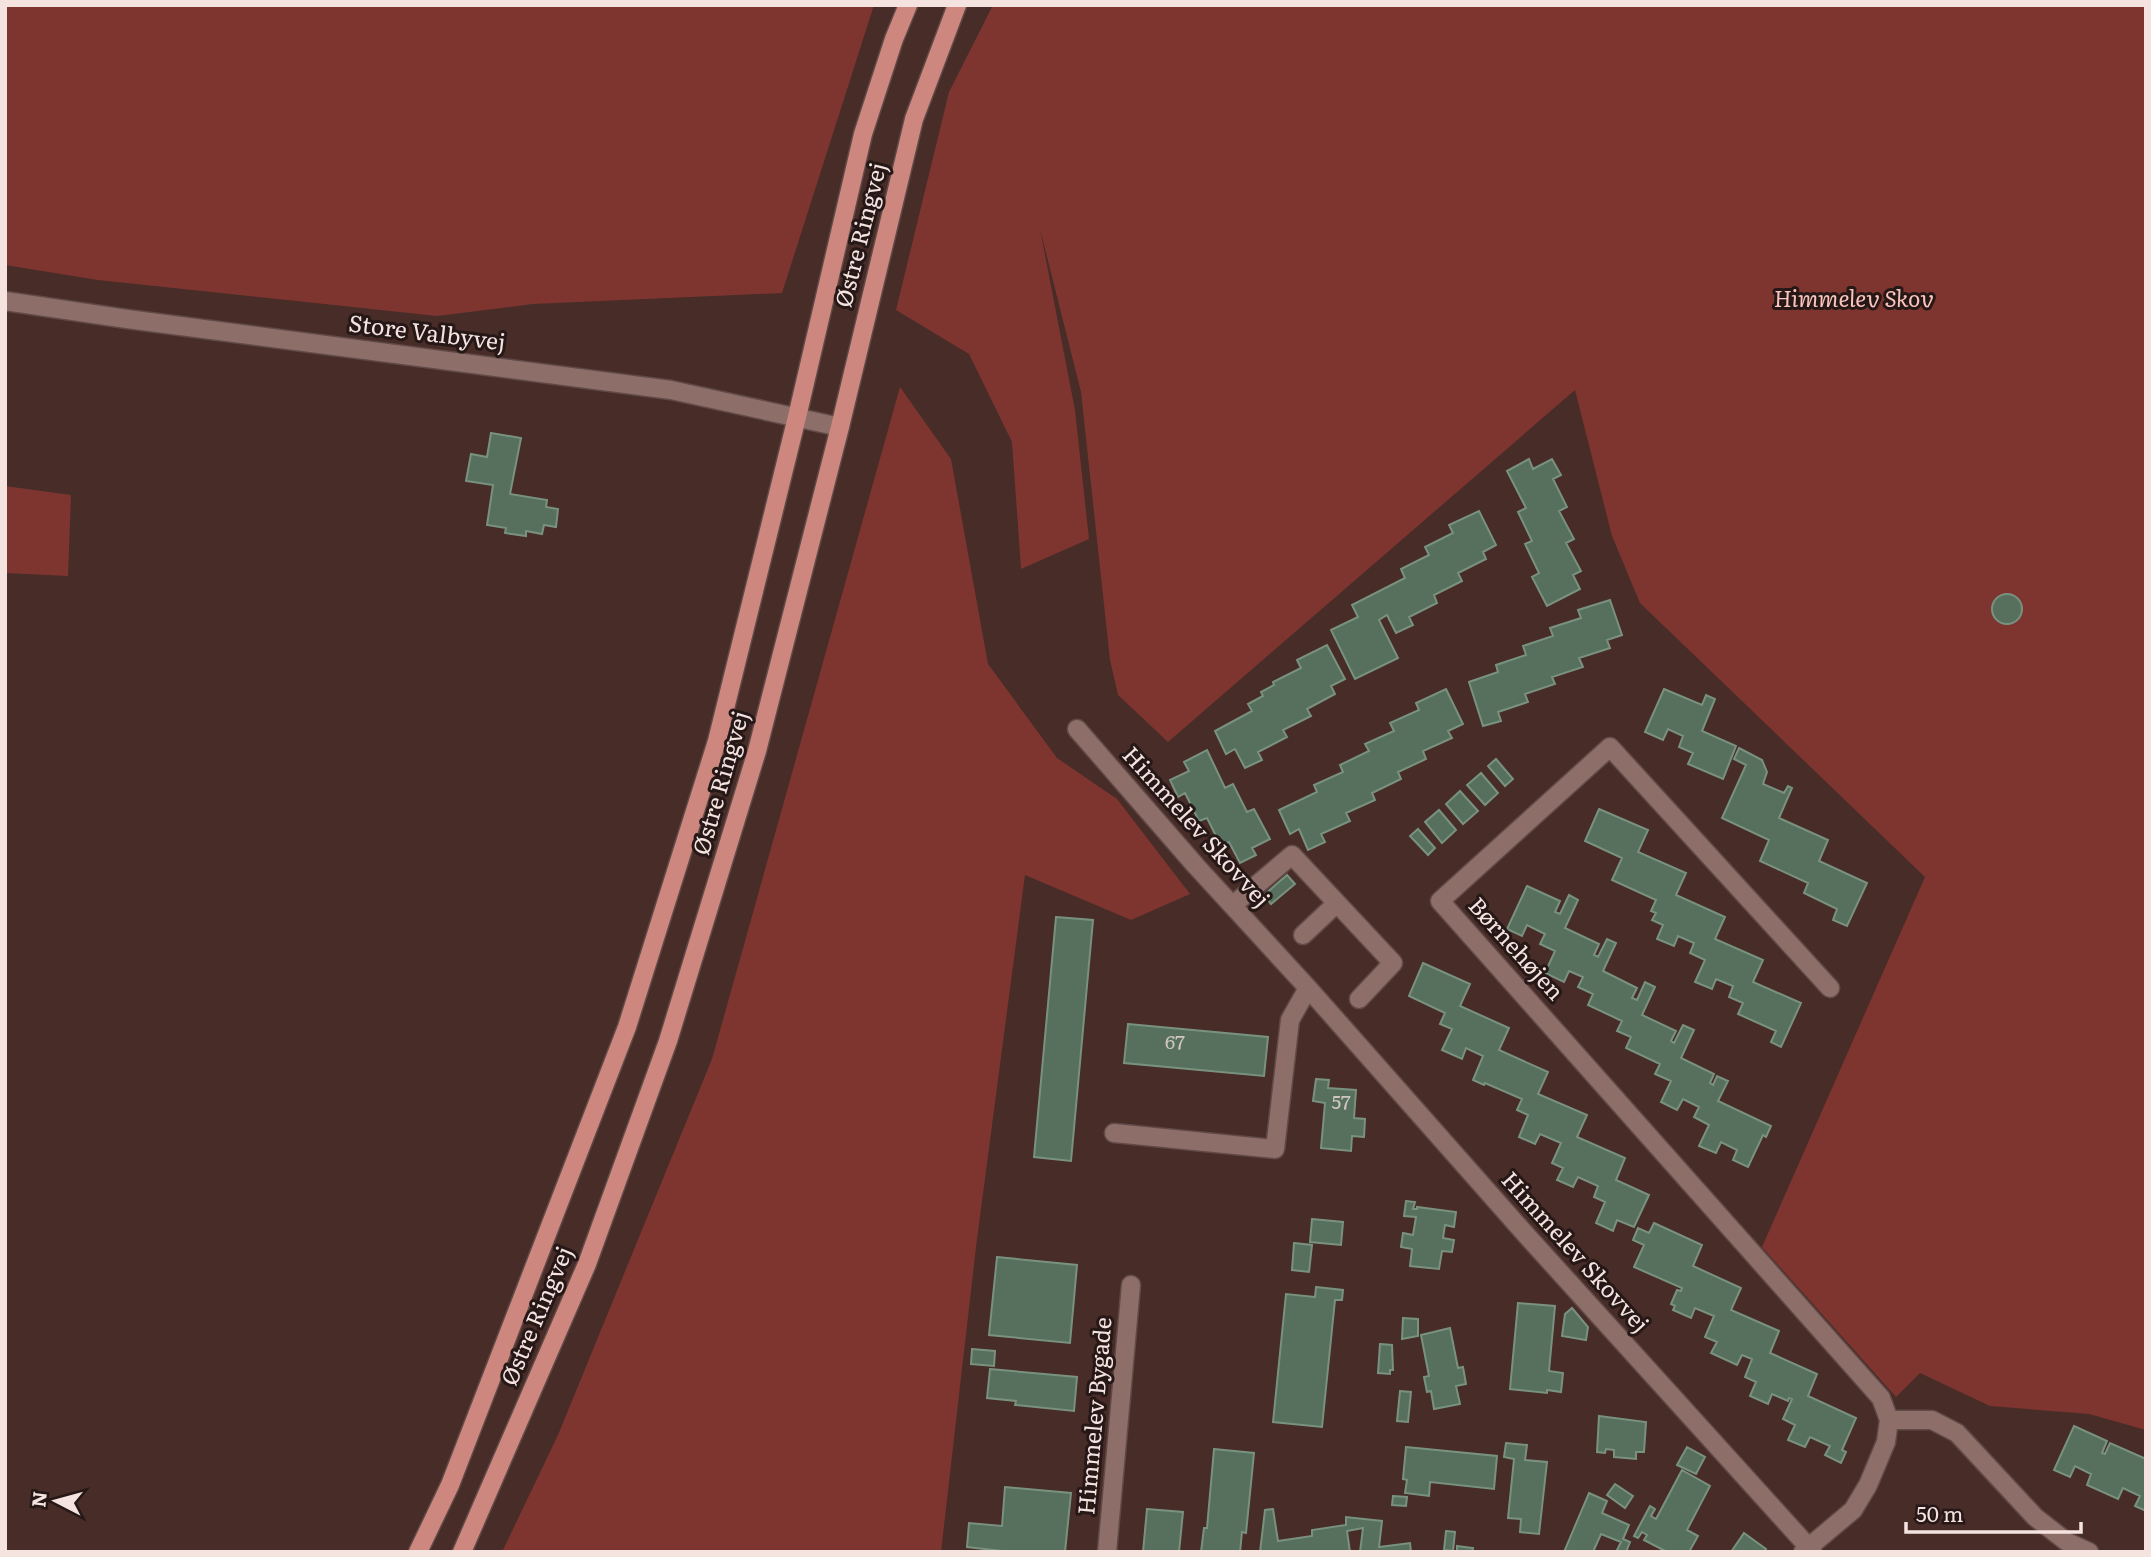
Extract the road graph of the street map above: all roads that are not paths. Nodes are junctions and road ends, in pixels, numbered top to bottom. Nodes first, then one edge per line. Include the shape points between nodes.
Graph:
1 (908, 5) edge
2 (957, 5) edge
3 (5, 301) edge
4 (797, 417) junction
5 (839, 427) junction
6 (1077, 729) dead end
7 (1337, 903) junction
8 (1233, 905) junction
9 (1303, 935) dead end
10 (1308, 988) junction
11 (1830, 988) dead end
12 (1359, 999) dead end
13 (1114, 1133) dead end
14 (1131, 1285) dead end
15 (1889, 1420) junction
16 (1808, 1550) edge
17 (418, 1552) edge
18 (462, 1552) edge
19 (1107, 1552) edge
20 (2089, 1552) edge

1 - 4 main road, Østre Ringvej via 863,134
2 - 5 main road, Østre Ringvej via 915,119
3 - 4 street, Store Valbyvej via 671,390
4 - 5 street, Store Valbyvej
4 - 17 main road, Østre Ringvej via 717,741 627,1027 450,1485
5 - 18 main road, Østre Ringvej via 757,751 668,1041 587,1264
6 - 8 street, Himmelev Skovvej
7 - 8 street via 1292,855
7 - 9 street
7 - 12 street via 1393,963
8 - 10 street, Himmelev Skovvej
10 - 13 street via 1290,1020 1275,1149
10 - 16 street, Himmelev Skovvej
11 - 15 street, Børnehøjen via 1610,747 1440,901 1881,1398
14 - 19 street, Himmelev Bygade
15 - 16 street via 1886,1442 1853,1510
15 - 20 street via 1931,1420 1957,1433 2035,1517 2067,1542

